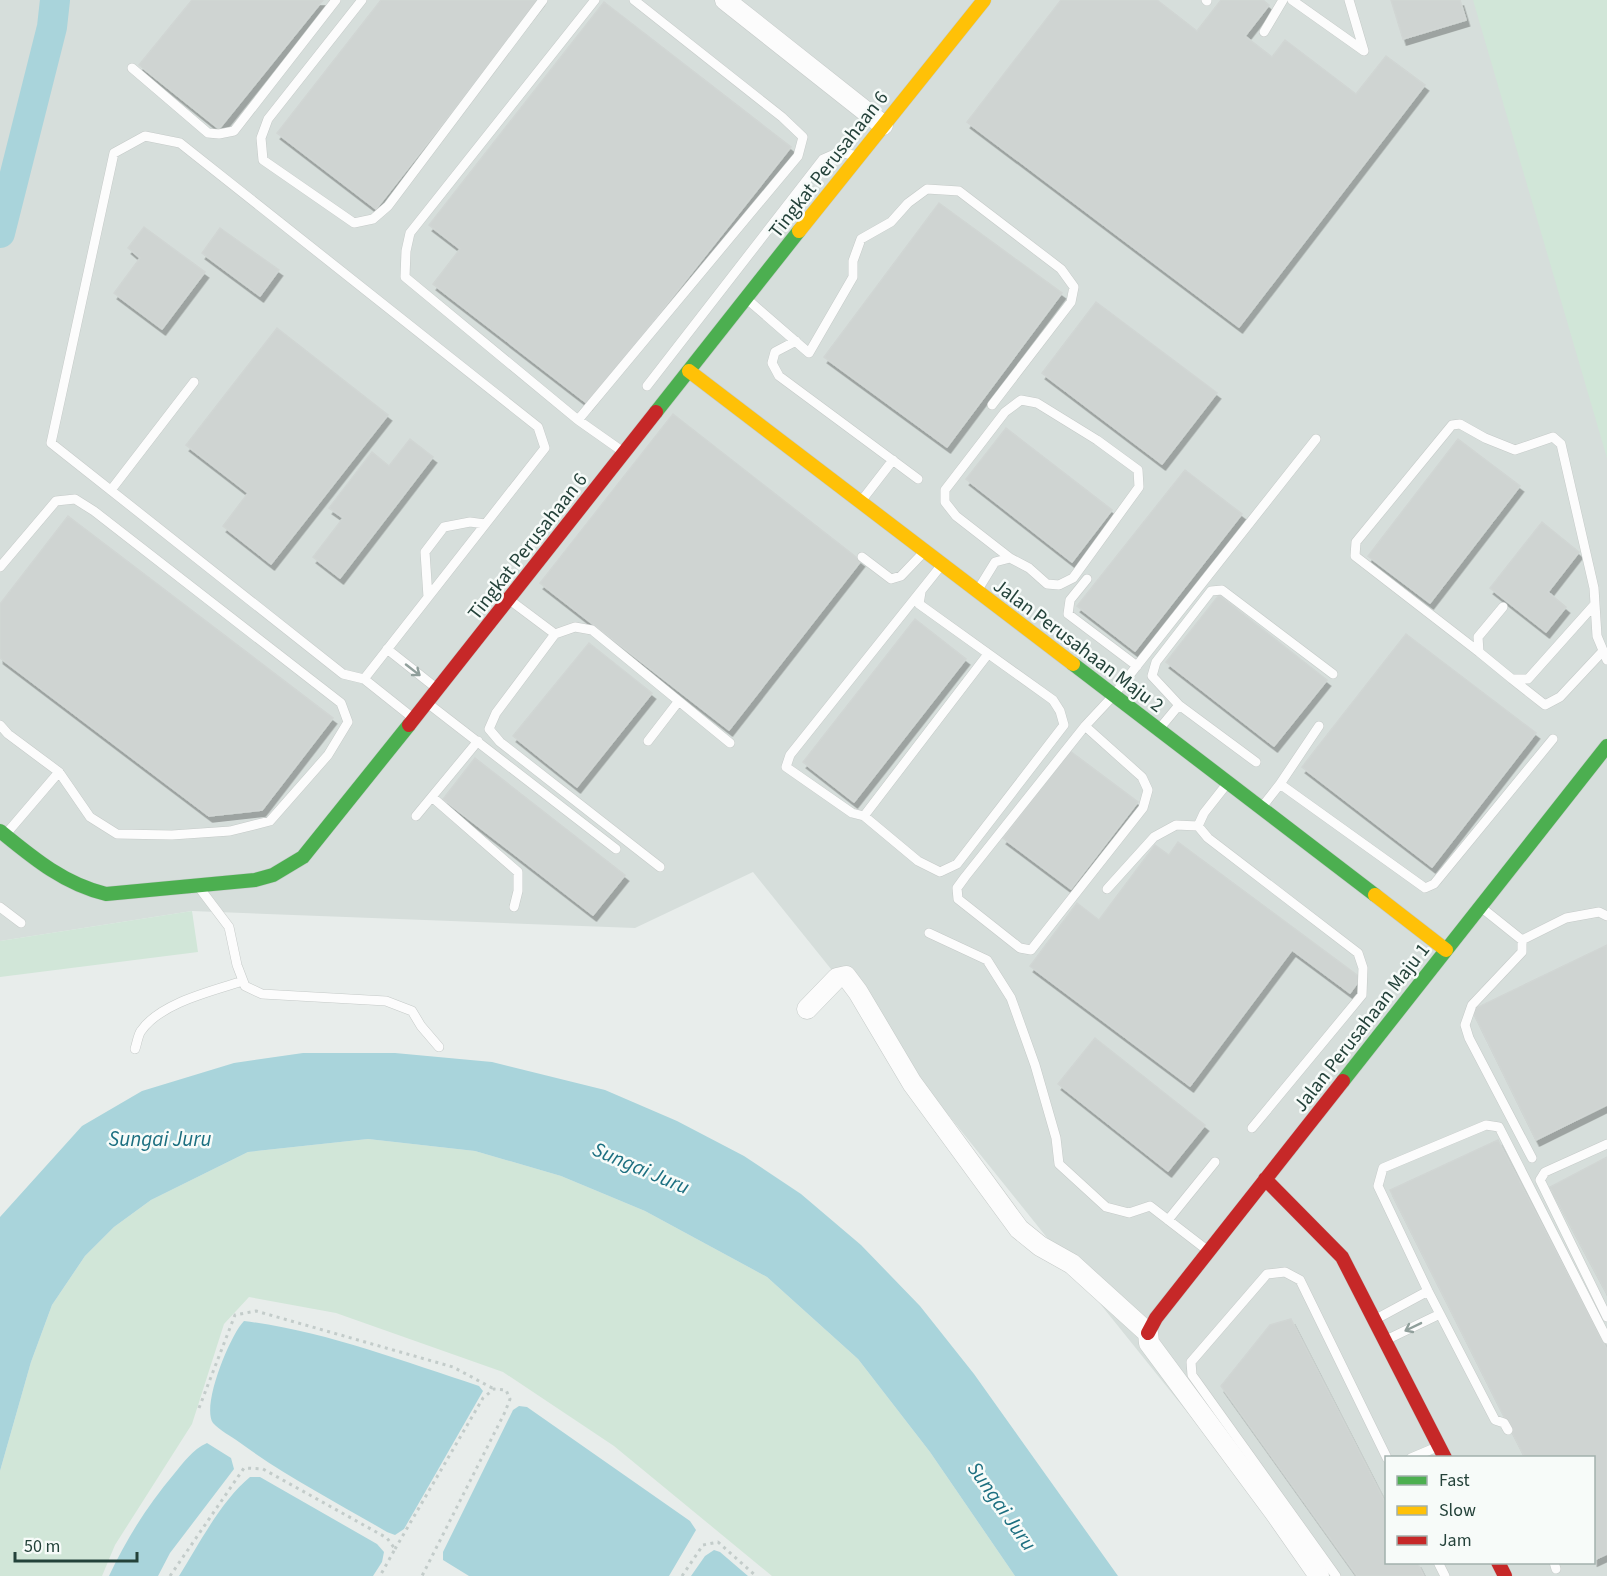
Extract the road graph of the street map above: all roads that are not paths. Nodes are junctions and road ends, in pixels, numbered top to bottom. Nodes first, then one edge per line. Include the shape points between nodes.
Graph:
1 (336, 0) edge
2 (362, 0) edge
3 (543, 0) edge
4 (595, 0) edge
5 (634, 0) edge
6 (725, 0) edge
7 (984, 0) edge
8 (1283, 0) edge
9 (1292, 0) edge
10 (1349, 0) edge
11 (1264, 32) dead end
12 (132, 68) dead end
13 (883, 124) junction
14 (859, 156) junction
15 (747, 298) junction
16 (796, 341) junction
17 (689, 371) junction
18 (194, 382) dead end
19 (647, 386) dead end
20 (992, 405) dead end
21 (578, 420) junction
22 (1316, 439) dead end
23 (625, 453) junction
24 (893, 460) junction
25 (918, 479) dead end
26 (111, 490) junction
27 (861, 502) junction
28 (485, 524) junction
29 (925, 551) junction
30 (862, 557) dead end
31 (1010, 558) junction
32 (942, 564) junction
33 (0, 567) edge
34 (1087, 579) dead end
35 (921, 591) junction
36 (976, 591) junction
37 (428, 597) junction
38 (509, 600) junction
39 (1595, 604) junction
40 (1503, 607) dead end
41 (555, 634) junction
42 (387, 650) junction
43 (1479, 652) junction
44 (988, 654) junction
45 (1605, 655) edge
46 (1137, 666) junction
47 (1333, 674) dead end
48 (364, 679) junction
49 (1512, 679) junction
50 (439, 690) junction
51 (1113, 696) junction
52 (678, 702) junction
53 (428, 703) junction
54 (1179, 705) junction
55 (415, 719) junction
56 (0, 725) edge
57 (1085, 726) junction
58 (1320, 726) dead end
59 (1158, 730) junction
60 (1553, 739) dead end
61 (478, 741) junction
62 (648, 741) dead end
63 (730, 743) dead end
64 (1607, 746) edge
65 (1256, 762) dead end
66 (59, 772) junction
67 (1227, 783) junction
68 (1280, 784) junction
69 (432, 797) junction
70 (1261, 809) junction
71 (416, 816) dead end
72 (864, 816) junction
73 (1198, 826) junction
74 (2, 833) edge
75 (616, 849) dead end
76 (660, 867) dead end
77 (198, 885) junction
78 (1107, 889) dead end
79 (0, 907) edge
80 (514, 907) dead end
81 (1480, 907) junction
82 (1607, 916) edge
83 (21, 923) dead end
84 (929, 933) dead end
85 (1522, 940) junction
86 (1446, 950) junction
87 (243, 981) junction
88 (807, 1009) dead end
89 (439, 1047) dead end
90 (135, 1049) dead end
91 (1252, 1128) dead end
92 (1607, 1144) edge
93 (1532, 1158) dead end
94 (1215, 1162) dead end
95 (1265, 1179) junction
96 (1168, 1220) junction
97 (1209, 1251) junction
98 (1428, 1291) junction
99 (1440, 1314) junction
100 (1607, 1317) edge
101 (1375, 1320) junction
102 (1148, 1333) junction
103 (1607, 1339) edge
104 (1385, 1341) junction
105 (1508, 1430) dead end
106 (1442, 1452) edge
107 (1386, 1456) edge
108 (1421, 1456) edge
109 (1319, 1576) edge
110 (1336, 1576) edge

1 - 12 lane via 234,131 207,133
2 - 3 lane via 268,119 261,138 263,160 354,223 373,219 388,206
4 - 21 lane via 410,233 405,260 405,278
5 - 21 lane via 803,138 798,156
6 - 13 street
7 - 13 street, Tingkat Perusahaan 6
8 - 11 lane
9 - 10 lane via 1364,51
13 - 14 street, Tingkat Perusahaan 6
14 - 15 street, Tingkat Perusahaan 6
14 - 19 lane via 839,152 823,159
15 - 16 lane
15 - 17 street, Tingkat Perusahaan 6
16 - 20 lane via 809,353 853,277 853,261 861,239 891,222 927,189 959,191 1061,269 1074,287 1071,302
16 - 24 lane via 775,352 772,363 779,376
17 - 23 street, Tingkat Perusahaan 6
17 - 27 street, Jalan Perusahaan Maju 2
18 - 26 lane
21 - 23 lane
22 - 46 lane
23 - 38 street, Tingkat Perusahaan 6
24 - 25 lane
24 - 27 lane
26 - 28 lane via 52,445 51,440 114,153 145,136 180,143 538,427 545,448
26 - 48 lane via 343,674
27 - 29 street, Jalan Perusahaan Maju 2
28 - 37 lane
28 - 37 lane via 470,522 444,527 425,552
29 - 30 lane via 901,576 891,579
29 - 32 street, Jalan Perusahaan Maju 2
31 - 31 lane via 1047,584 1059,585 1073,578 1140,487 1138,470 1119,455 1037,403 1021,400 1005,412 945,490 945,502 956,516
31 - 36 lane via 995,562
32 - 35 lane
32 - 36 street, Jalan Perusahaan Maju 2
33 - 66 lane via 56,501 75,499 341,703 348,722 328,755 270,822 230,831 117,834 90,817
34 - 46 lane via 1070,600 1068,614
35 - 44 lane via 919,604
35 - 72 lane via 790,755 786,767 852,813
36 - 51 street, Jalan Perusahaan Maju 2
37 - 42 lane
38 - 41 lane
38 - 50 street, Tingkat Perusahaan 6
39 - 43 lane via 1561,444 1553,437 1515,450 1460,424 1452,425 1356,542 1355,556
39 - 45 lane via 1597,636
39 - 49 lane via 1528,679
40 - 43 lane via 1478,638
41 - 52 lane via 575,627 592,630
41 - 76 lane via 496,713 489,729 500,742
42 - 48 lane
42 -> 50 lane
43 - 49 lane
44 - 72 lane
44 - 72 lane via 1053,700 1064,725 957,864 940,872 918,861
45 - 49 lane via 1560,697 1545,705
46 - 51 lane
47 - 54 lane via 1222,590 1211,591 1155,662 1152,676
48 - 55 lane
50 - 53 street, Tingkat Perusahaan 6
51 - 57 lane
51 - 59 street, Jalan Perusahaan Maju 2
52 - 62 lane
52 - 63 lane
53 - 55 street, Tingkat Perusahaan 6
53 - 61 lane
54 - 59 lane
54 - 65 lane
55 - 77 street, Tingkat Perusahaan 6 via 303,857 264,878
56 - 66 lane
57 - 57 lane via 1142,777 1148,790 1143,808 1031,950 1020,948 958,899 957,888
58 - 68 lane
59 - 67 street, Jalan Perusahaan Maju 2
60 - 68 lane via 1434,885 1425,888
61 - 69 lane
61 - 75 lane
64 - 81 street, Jalan Perusahaan Maju 1
66 - 74 lane
67 - 70 street, Jalan Perusahaan Maju 2
67 - 73 lane
68 - 70 lane
69 - 71 lane
69 - 80 lane via 518,872
70 - 86 street, Jalan Perusahaan Maju 2
73 - 78 lane via 1176,825 1154,837
73 - 91 lane via 1208,838 1358,953 1363,968 1362,995
74 - 77 street, Tingkat Perusahaan 6 via 60,878 91,892 130,893
77 - 87 lane via 229,927
79 - 83 lane
81 - 85 lane
81 - 86 street, Jalan Perusahaan Maju 1
82 - 85 lane via 1599,912 1566,918
84 - 96 lane via 987,960 1011,998 1041,1086 1059,1164 1106,1208 1129,1213 1150,1206
85 - 93 lane via 1522,952 1472,1005 1465,1025
86 - 95 street, Jalan Perusahaan Maju 1
87 - 89 lane via 262,994 386,1001 412,1011
87 - 90 lane via 163,1011 140,1031
88 - 102 street via 837,978 846,976 912,1083 1019,1228 1040,1246 1072,1264
92 - 100 lane via 1545,1172 1540,1180
94 - 96 lane
95 - 97 street, Jalan Perusahaan Maju 1
95 - 101 street via 1342,1257
96 - 97 lane
97 - 102 street, Jalan Perusahaan Maju 1
98 - 99 lane
98 - 101 lane
98 - 103 lane via 1378,1186 1383,1168 1486,1125 1499,1127
99 -> 104 lane
99 - 105 lane via 1495,1420 1504,1423
101 - 104 street
102 - 109 street via 1149,1343
104 - 106 street
106 - 108 lane
107 - 110 lane via 1300,1280 1285,1272 1267,1274 1191,1362 1192,1375

